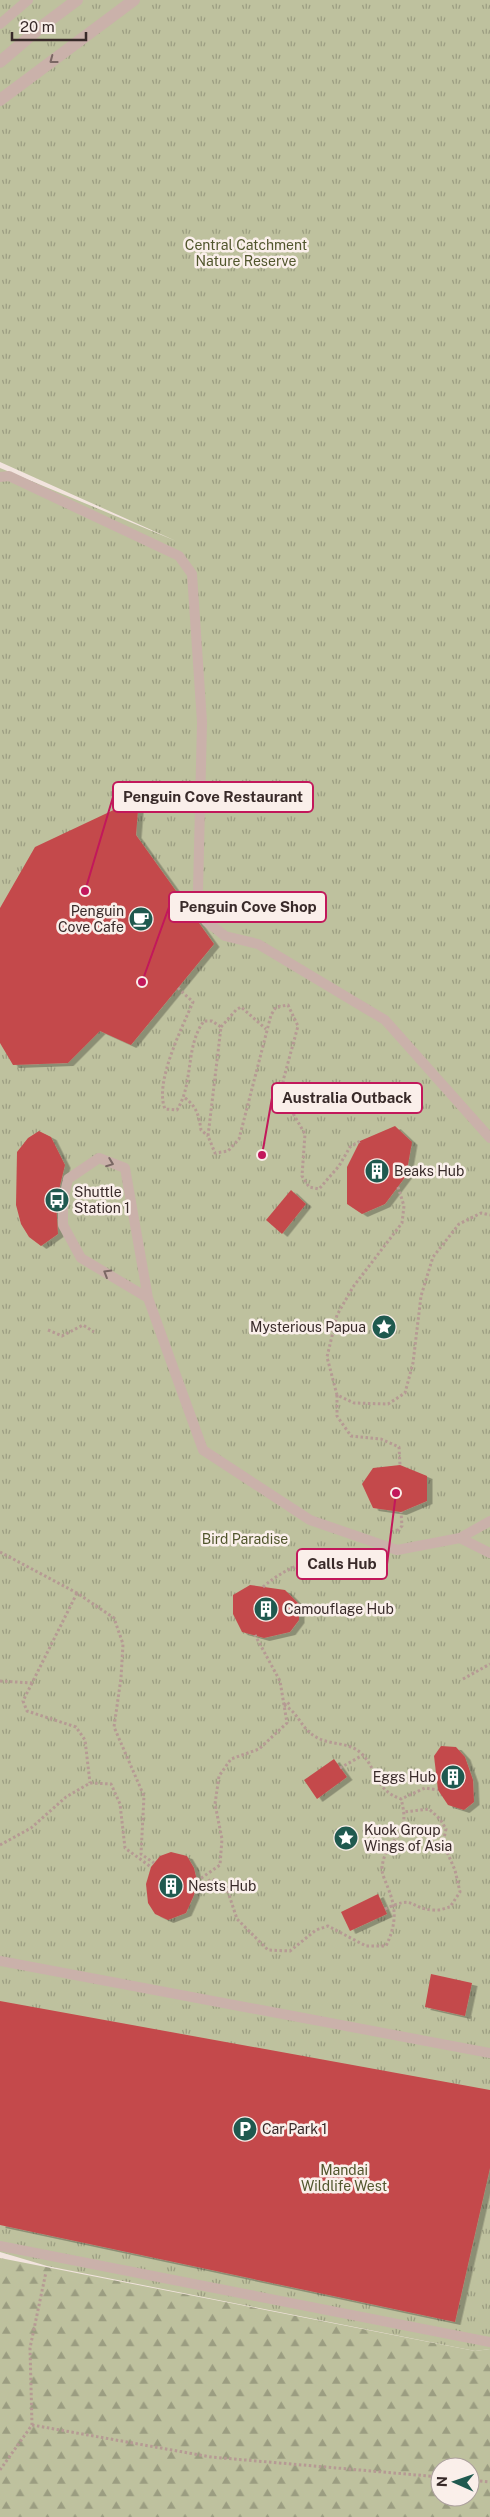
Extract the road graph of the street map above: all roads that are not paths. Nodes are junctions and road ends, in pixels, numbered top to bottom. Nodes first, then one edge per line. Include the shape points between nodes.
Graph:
1 (28, 0) edge
2 (77, 0) edge
3 (134, 0) edge
4 (0, 24) edge
5 (0, 62) edge
6 (0, 100) edge
7 (0, 477) edge
8 (490, 1138) edge
9 (148, 1298) junction
10 (490, 1522) edge
11 (460, 1538) junction
12 (490, 1553) edge
13 (0, 1961) edge
14 (490, 2053) edge
15 (0, 2246) edge
16 (490, 2342) edge

1 - 4 lane
2 - 5 street
3 -> 6 street
7 - 8 lane via 9,476 179,556 192,574 202,722 198,891 206,921 226,936 258,944 385,1020
9 -> 9 lane via 81,1258 63,1225 68,1179 100,1158 125,1168
9 - 11 lane via 203,1450 310,1520 397,1550
10 - 11 lane
11 - 12 lane
13 - 14 lane
15 - 16 lane

